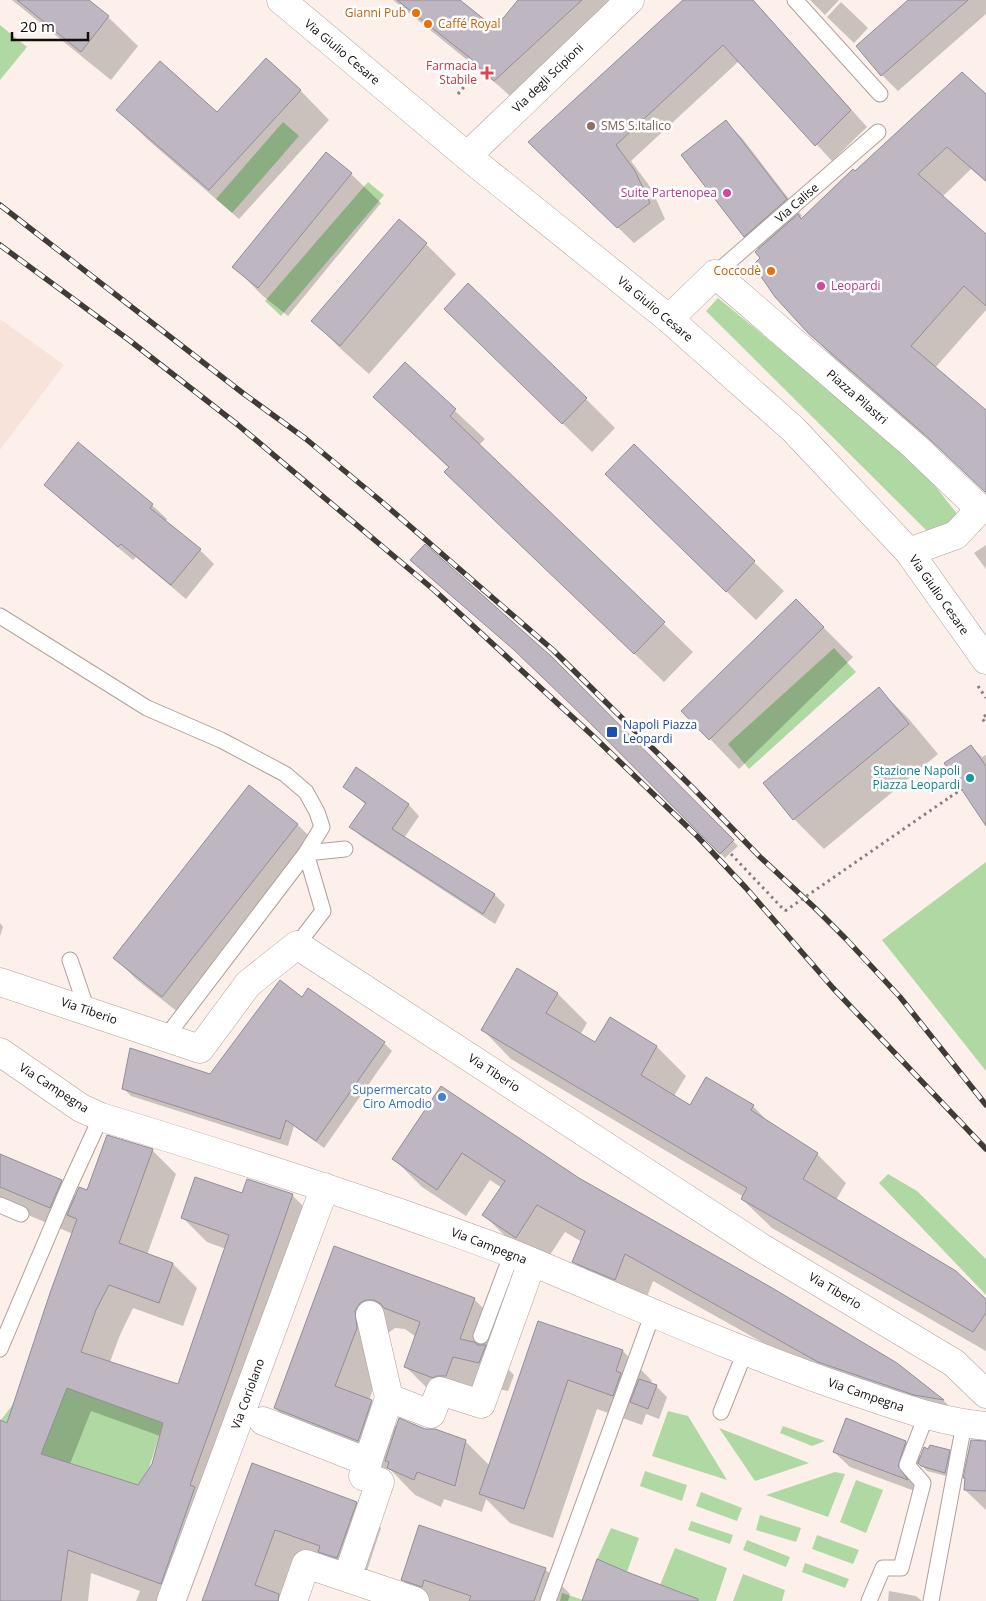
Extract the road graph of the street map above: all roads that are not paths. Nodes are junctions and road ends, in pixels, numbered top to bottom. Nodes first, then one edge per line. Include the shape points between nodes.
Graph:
1 (281, 0) edge
2 (630, 0) edge
3 (796, 0) edge
4 (880, 94) dead end
5 (878, 132) dead end
6 (467, 156) junction
7 (715, 274) junction
8 (669, 319) junction
9 (909, 552) junction
10 (0, 616) edge
11 (980, 671) edge
12 (344, 849) dead end
13 (306, 853) junction
14 (297, 945) junction
15 (70, 960) dead end
16 (0, 982) edge
17 (87, 1010) junction
18 (166, 1037) junction
19 (0, 1052) edge
20 (101, 1117) junction
21 (325, 1187) junction
22 (0, 1205) edge
23 (21, 1214) dead end
24 (522, 1258) junction
25 (653, 1313) junction
26 (370, 1316) dead end
27 (481, 1336) dead end
28 (0, 1349) edge
29 (745, 1352) junction
30 (986, 1394) edge
31 (389, 1398) junction
32 (721, 1412) dead end
33 (926, 1416) junction
34 (262, 1422) dead end
35 (975, 1425) edge
36 (368, 1462) junction
37 (347, 1578) junction
38 (171, 1601) edge
39 (293, 1601) edge
40 (415, 1601) edge
41 (548, 1601) edge
42 (869, 1601) edge
43 (931, 1601) edge

1 - 6 street, Via Giulio Cesare
2 - 6 street, Via degli Scipioni
3 - 4 lane
5 - 7 lane, Via Calise
6 - 8 street, Via Giulio Cesare
7 - 8 street
7 - 9 street, Piazza Pilastri via 914,446 980,509 956,535
8 - 9 street, Via Giulio Cesare via 793,429
9 - 11 street, Via Giulio Cesare
10 - 13 lane via 147,708 221,740 284,774 306,792 322,827
12 - 13 lane
13 - 14 lane via 323,911
13 - 18 lane
14 - 18 street, Via Tiberio via 248,984 200,1048
14 - 30 street, Via Tiberio via 762,1248 954,1362
15 - 17 lane
16 - 17 street, Via Tiberio
17 - 18 street, Via Tiberio
19 - 20 street, Via Campegna via 81,1108
20 - 21 street, Via Campegna
20 - 28 lane
21 - 24 street, Via Campegna
21 - 38 street, Via Coriolano
22 - 23 lane
24 - 25 street, Via Campegna
24 - 27 lane
24 - 31 street via 481,1404 440,1392 431,1414
25 - 29 street, Via Campegna
25 - 41 lane
26 - 31 street
29 - 32 lane
29 - 33 street, Via Campegna
31 - 36 street
33 - 35 street, Via Campegna
33 - 42 lane via 907,1465 923,1483 901,1568 883,1568
34 - 36 street
35 - 43 lane
36 - 37 street via 363,1476 380,1482
37 - 39 street via 306,1564
37 - 40 street

